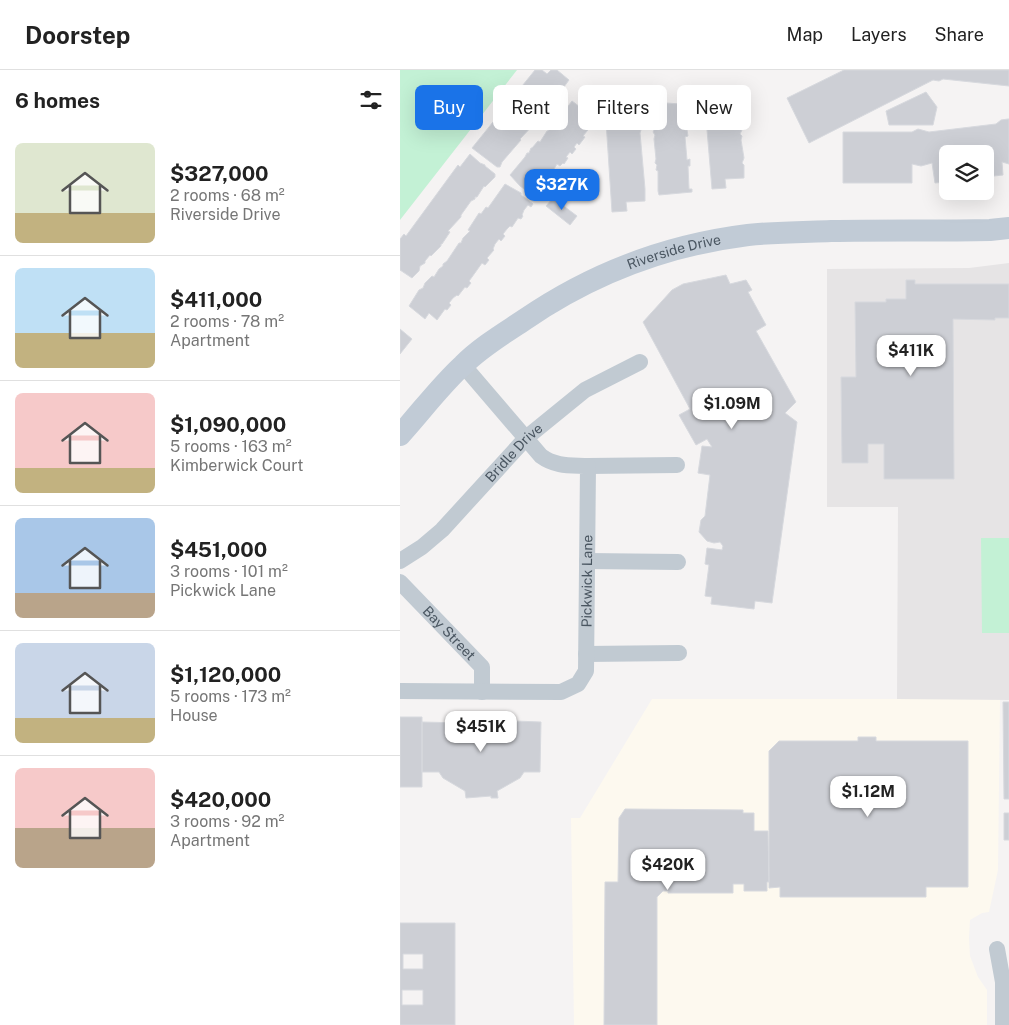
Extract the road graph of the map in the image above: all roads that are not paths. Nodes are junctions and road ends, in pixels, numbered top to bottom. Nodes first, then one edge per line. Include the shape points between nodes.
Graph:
1 (1009, 228) edge
2 (640, 362) dead end
3 (463, 365) junction
4 (400, 435) edge
5 (526, 438) junction
6 (678, 465) dead end
7 (588, 466) junction
8 (400, 561) edge
9 (587, 561) junction
10 (678, 562) dead end
11 (400, 582) edge
12 (679, 653) dead end
13 (586, 654) junction
14 (400, 691) edge
15 (482, 692) junction
16 (997, 949) dead end
17 (1003, 1025) edge

1 - 3 main road, Riverside Drive via 768,234 708,241 669,250 576,287 486,345
2 - 5 street, Bridle Drive via 585,390
3 - 4 main road, Riverside Drive
3 - 5 street
5 - 7 street via 550,462
5 - 8 street, Bridle Drive via 442,530
6 - 7 street
7 - 9 street, Pickwick Lane
9 - 10 street
9 - 13 street, Pickwick Lane
11 - 15 street, Bay Street via 482,667
12 - 13 street
13 - 15 street, Pickwick Lane via 586,671 578,684 562,692
14 - 15 street, Pickwick Lane
16 - 17 street via 1003,982

